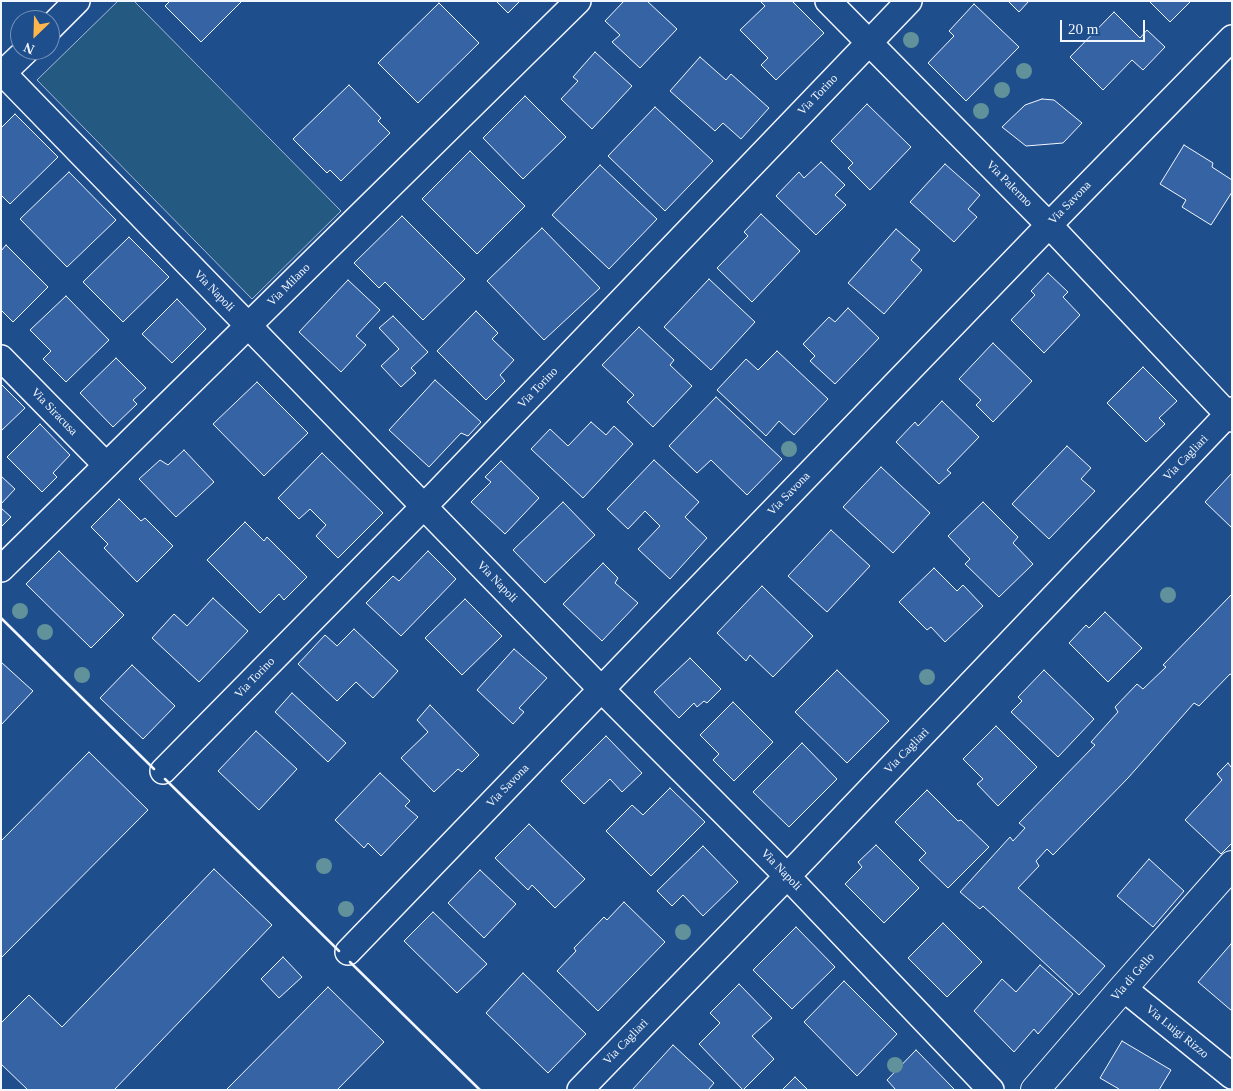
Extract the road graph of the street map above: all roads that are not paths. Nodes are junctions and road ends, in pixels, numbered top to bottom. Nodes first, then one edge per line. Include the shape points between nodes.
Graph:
1 (77, 1) edge
2 (578, 1) edge
3 (828, 1) edge
4 (909, 1) edge
5 (60, 18) edge
6 (1232, 38) edge
7 (869, 42) junction
8 (16, 60) edge
9 (2, 73) edge
10 (1048, 225) junction
11 (248, 326) junction
12 (1, 358) edge
13 (1230, 414) edge
14 (106, 465) junction
15 (424, 506) junction
16 (1, 569) edge
17 (601, 689) junction
18 (163, 771) dead end
19 (1232, 865) edge
20 (787, 876) junction
21 (348, 952) dead end
22 (1122, 988) junction
23 (1232, 1076) edge
24 (580, 1090) edge
25 (991, 1090) edge
26 (1035, 1090) edge

1 - 5 street
2 - 11 street, Via Milano
3 - 7 street, Via Palermo
4 - 7 street, Via Torino
6 - 10 street, Via Savona
7 - 10 street, Via Palermo
7 - 15 street, Via Torino
8 - 9 street
9 - 11 street, Via Napoli
10 - 13 street, Via Palermo
10 - 17 street, Via Savona
11 - 14 street, Via Milano
11 - 15 street, Via Napoli
12 - 14 street, Via Siracusa
13 - 20 street, Via Cagliari
14 - 16 street, Via Milano
15 - 17 street, Via Napoli
15 - 18 street, Via Torino
17 - 20 street, Via Napoli
17 - 21 street, Via Savona
19 - 22 street, Via di Gello
20 - 24 street, Via Cagliari
20 - 25 street, Via Napoli
22 - 23 street, Via Luigi Rizzo
22 - 26 street, Via di Gello

